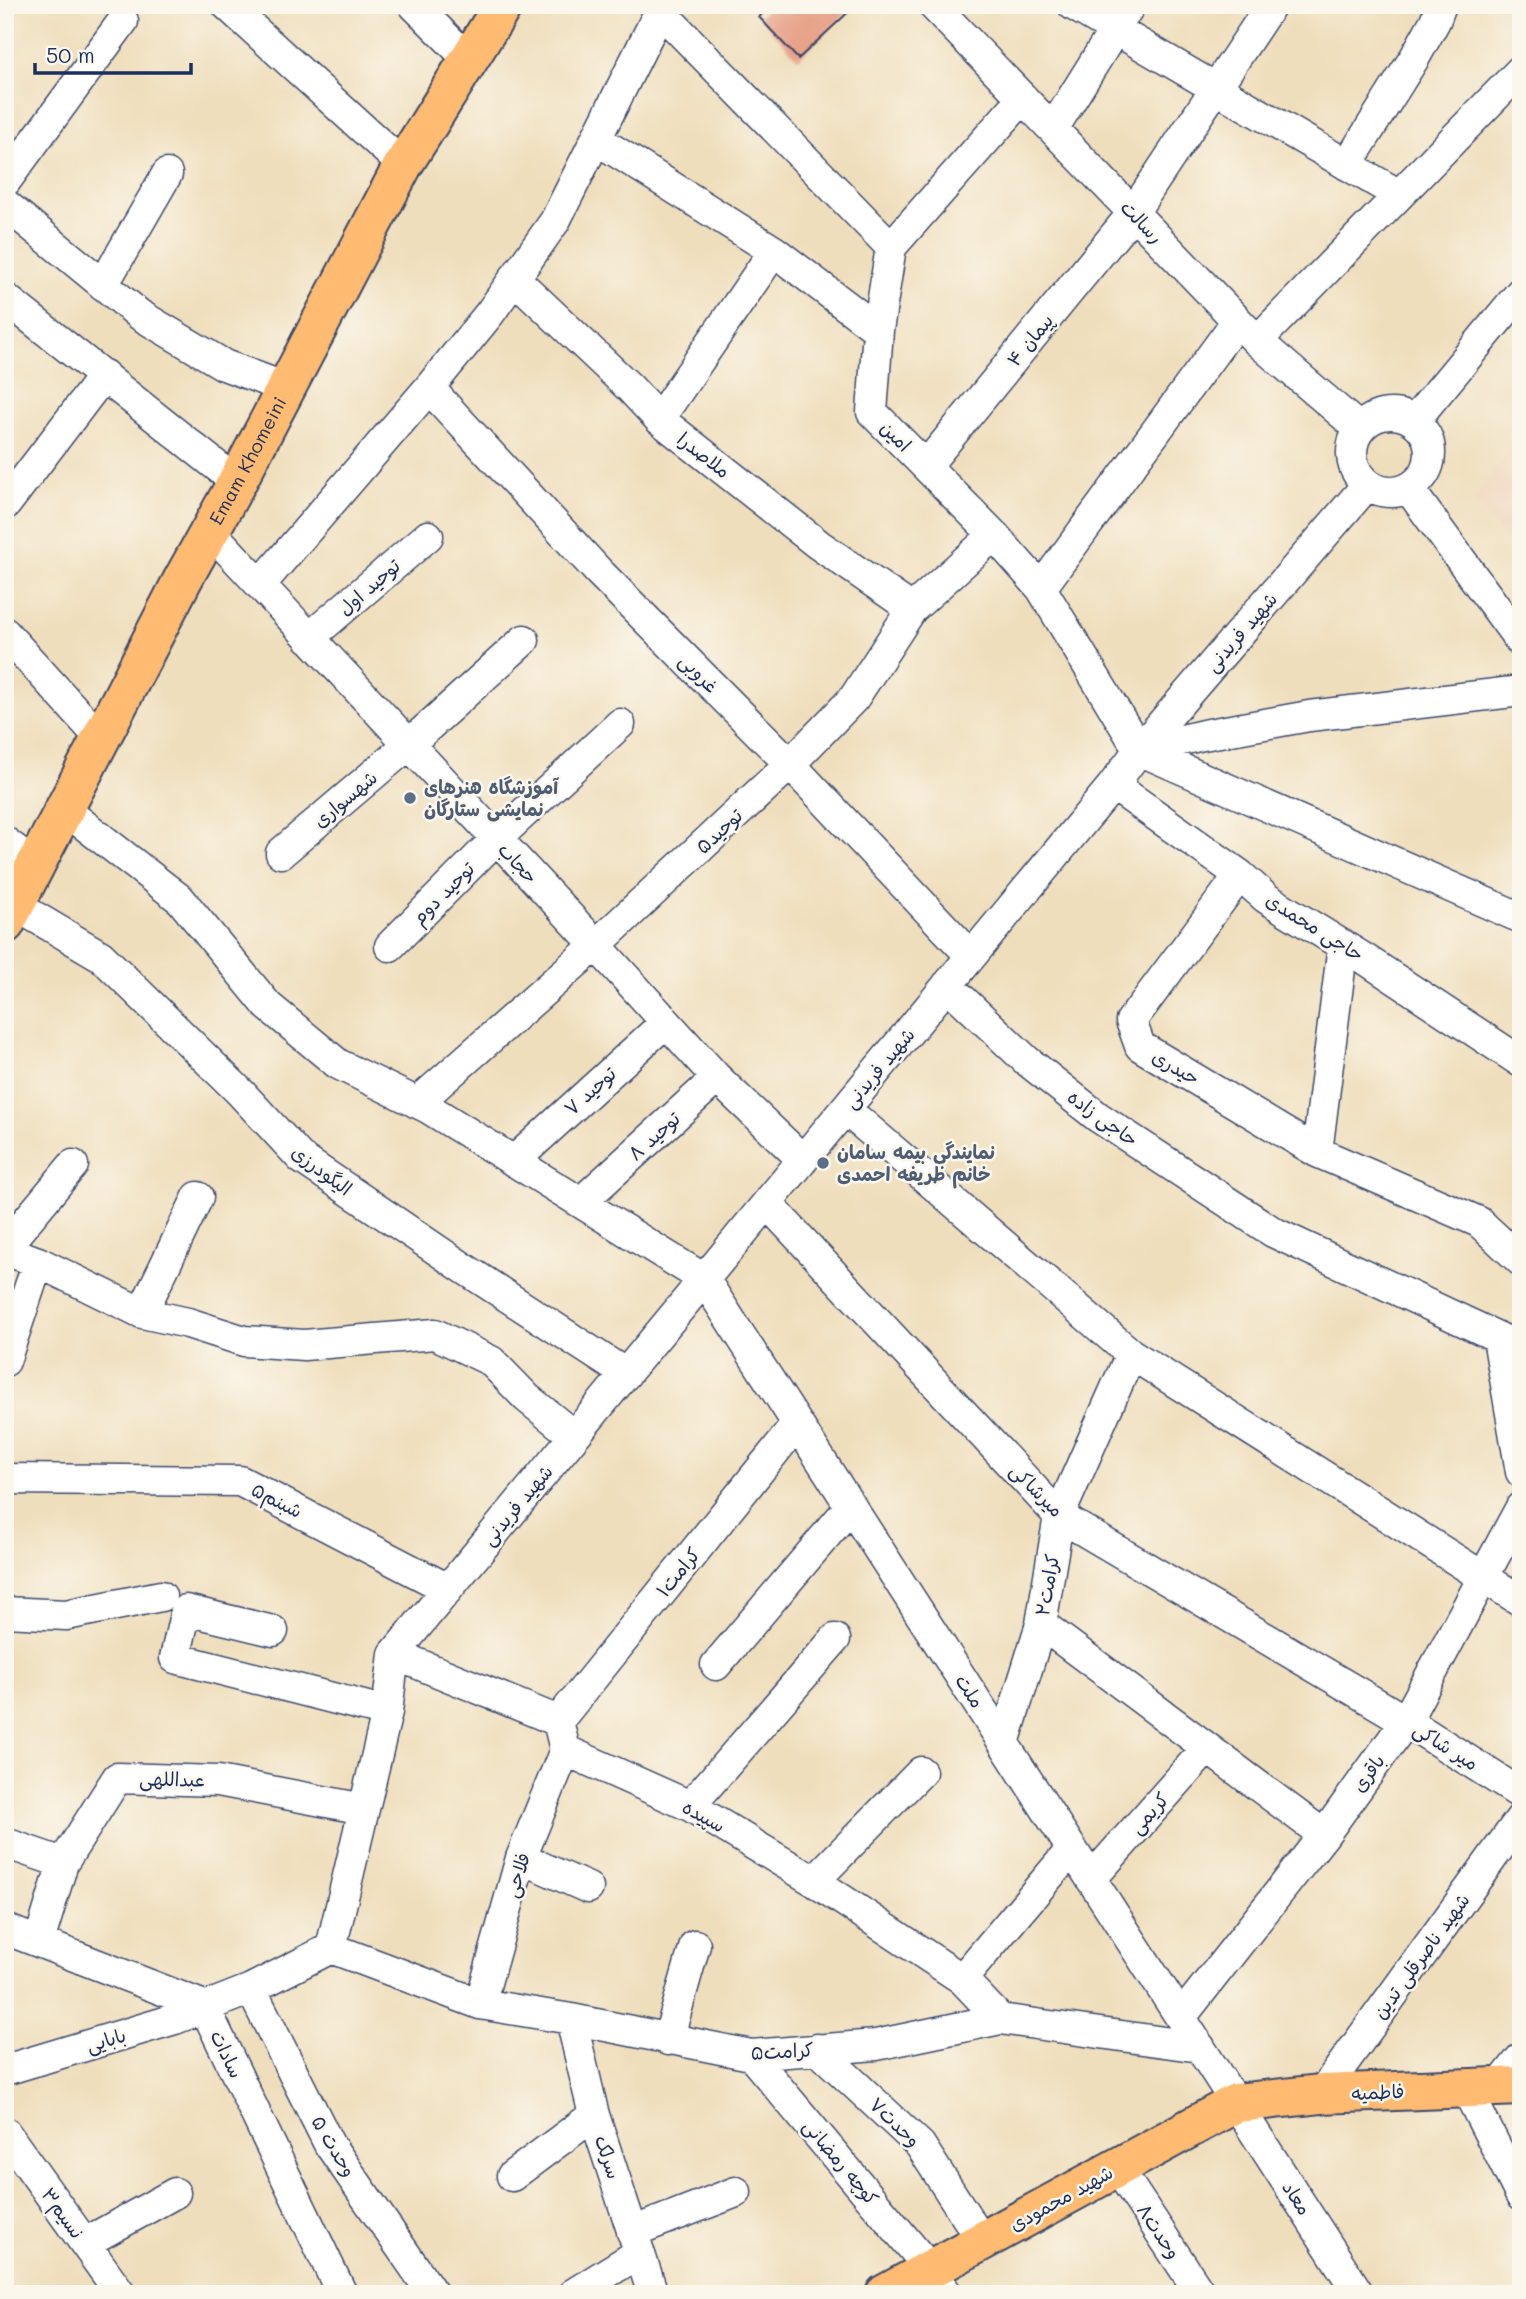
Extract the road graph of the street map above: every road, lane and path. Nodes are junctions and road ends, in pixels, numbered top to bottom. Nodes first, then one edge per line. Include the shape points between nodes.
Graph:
1 (227, 5) edge
2 (414, 5) edge
3 (503, 5) edge
4 (933, 5) edge
5 (1073, 5) edge
6 (1271, 5) edge
7 (1441, 5) edge
8 (661, 8) edge
9 (1122, 18) edge
10 (123, 21) dead end
11 (469, 60) junction
12 (1519, 76) edge
13 (1216, 89) junction
14 (1023, 98) junction
15 (1053, 129) junction
16 (596, 139) junction
17 (403, 165) junction
18 (1347, 165) junction
19 (167, 174) dead end
20 (5, 182) edge
21 (1399, 195) junction
22 (1133, 213) junction
23 (9, 215) edge
24 (891, 247) junction
25 (774, 251) junction
26 (514, 278) junction
27 (103, 285) junction
28 (5, 298) edge
29 (1516, 307) edge
30 (878, 330) junction
31 (1247, 331) junction
32 (104, 375) junction
33 (286, 388) junction
34 (429, 388) junction
35 (659, 419) junction
36 (1414, 421) junction
37 (1360, 429) junction
38 (926, 466) junction
39 (237, 482) junction
40 (1367, 485) junction
41 (1409, 489) junction
42 (6, 504) edge
43 (210, 531) junction
44 (994, 535) junction
45 (428, 536) dead end
46 (260, 585) junction
47 (1041, 588) junction
48 (912, 609) junction
49 (5, 633) edge
50 (309, 638) junction
51 (524, 640) dead end
52 (1521, 642) edge
53 (1521, 691) edge
54 (620, 724) dead end
55 (102, 740) junction
56 (408, 745) junction
57 (1139, 750) junction
58 (790, 764) junction
59 (1113, 785) junction
60 (65, 810) junction
61 (496, 839) junction
62 (5, 842) edge
63 (281, 853) dead end
64 (36, 865) junction
65 (1240, 876) junction
66 (10, 914) edge
67 (1521, 918) edge
68 (596, 945) junction
69 (1343, 945) junction
70 (390, 946) dead end
71 (971, 956) junction
72 (947, 985) junction
73 (666, 1022) junction
74 (1521, 1062) edge
75 (717, 1079) junction
76 (417, 1103) junction
77 (845, 1109) junction
78 (1317, 1152) junction
79 (803, 1160) junction
80 (514, 1161) junction
81 (73, 1166) dead end
82 (591, 1193) dead end
83 (198, 1197) dead end
84 (767, 1203) junction
85 (5, 1248) edge
86 (1521, 1261) edge
87 (38, 1262) junction
88 (704, 1279) junction
89 (142, 1313) junction
90 (1509, 1343) edge
91 (1131, 1354) junction
92 (5, 1361) edge
93 (626, 1374) junction
94 (797, 1424) junction
95 (574, 1436) junction
96 (1521, 1472) edge
97 (5, 1479) edge
98 (850, 1506) junction
99 (1521, 1507) edge
100 (1059, 1516) junction
101 (1484, 1576) junction
102 (448, 1589) junction
103 (161, 1596) dead end
104 (1521, 1601) edge
105 (5, 1612) edge
106 (1041, 1624) junction
107 (273, 1631) dead end
108 (835, 1639) dead end
109 (394, 1654) junction
110 (716, 1665) dead end
111 (387, 1712) junction
112 (558, 1721) junction
113 (1406, 1721) junction
114 (1004, 1743) junction
115 (1207, 1748) junction
116 (565, 1750) junction
117 (921, 1772) dead end
118 (1521, 1794) edge
119 (690, 1807) junction
120 (364, 1809) junction
121 (1521, 1818) edge
122 (1324, 1835) junction
123 (5, 1843) edge
124 (1072, 1849) junction
125 (521, 1858) junction
126 (63, 1863) junction
127 (1091, 1879) junction
128 (814, 1881) junction
129 (587, 1888) dead end
130 (5, 1929) edge
131 (39, 1942) junction
132 (695, 1945) dead end
133 (331, 1948) junction
134 (962, 1979) junction
135 (251, 1989) junction
136 (480, 2004) junction
137 (204, 2006) junction
138 (1181, 2017) junction
139 (571, 2019) junction
140 (1000, 2019) junction
141 (668, 2040) junction
142 (1200, 2047) junction
143 (817, 2049) junction
144 (751, 2055) junction
145 (5, 2070) edge
146 (1502, 2080) edge
147 (1321, 2094) junction
148 (1236, 2103) junction
149 (594, 2115) junction
150 (5, 2132) edge
151 (1117, 2167) junction
152 (512, 2176) dead end
153 (736, 2192) dead end
154 (175, 2193) dead end
155 (1521, 2196) edge
156 (982, 2241) junction
157 (85, 2243) junction
158 (636, 2243) junction
159 (939, 2282) edge
160 (121, 2294) edge
161 (342, 2294) edge
162 (433, 2294) edge
163 (573, 2294) edge
164 (653, 2294) edge
165 (885, 2294) edge
166 (1201, 2294) edge
167 (1359, 2294) edge

1 - 17 street
2 - 11 street
3 - 11 main road, Emam Khomeini
4 - 14 street, رسالت
5 - 9 street
6 - 13 street, پیمان ۴
7 - 18 street via 1415,57
8 - 16 street
8 - 24 street
9 - 13 street
9 - 15 street
10 - 20 street
11 - 17 main road, Emam Khomeini
12 - 21 street
13 - 18 street
13 - 22 street, پیمان ۴
14 - 15 street, رسالت
14 - 24 street
15 - 22 street, رسالت
16 - 25 street
16 - 26 street via 555,221
17 - 33 main road, Emam Khomeini
18 - 21 street
19 - 27 street
21 - 31 street
22 - 31 street, رسالت
22 - 38 street, پیمان ۴
23 - 27 street
24 - 30 street, امین
25 - 30 street
25 - 35 street
26 - 34 street
26 - 35 street, ملاصدرا
27 - 33 street via 140,315 224,365
28 - 32 street
29 - 36 street
30 - 38 street, امین via 872,412
31 - 37 street, رسالت
31 - 47 street
32 - 39 street
32 - 42 street
33 - 39 main road, Emam Khomeini
34 - 46 street
34 - 58 street, غروبی via 599,572
35 - 48 street, ملاصدرا via 819,545
36 - 37 street via 1403,415 1380,415
36 - 41 street via 1423,430 1431,456 1428,470
37 - 40 street via 1354,440 1353,464
38 - 44 street, امین
39 - 43 main road, Emam Khomeini
40 - 41 street via 1387,493
40 - 57 street, شهید فریدنی
41 - 52 street
43 - 46 street, حجاب
43 - 55 main road, Emam Khomeini
44 - 47 street, امین
44 - 48 street, توحید۵
45 - 50 street, توحید اول
46 - 50 street, حجاب
47 - 57 street, امین
48 - 58 street, توحید۵ via 854,698
49 - 55 street
50 - 56 street, حجاب
51 - 56 street, شهسواری
53 - 57 street via 1309,716
54 - 61 street, توحید دوم
55 - 60 main road, Emam Khomeini
56 - 61 street, حجاب
56 - 63 street, شهسواری
57 - 59 street, شهید فریدنی
57 - 67 street
58 - 68 street, توحید۵
58 - 71 street, غروبی
59 - 65 street, حاجی محمدی
59 - 71 street, شهید فریدنی
60 - 64 main road, Emam Khomeini
60 - 76 street via 181,900 268,1006 328,1056
61 - 68 street, حجاب
61 - 70 street, توحید دوم
62 - 64 street
64 - 66 main road, Emam Khomeini
65 - 69 street, حاجی محمدی via 1266,898
65 - 78 street, حیدری via 1131,1021 1140,1046
66 - 93 street, الیگودرزی via 102,957 301,1158
68 - 73 street, حجاب
68 - 76 street, توحید۵
69 - 74 street, حاجی محمدی
69 - 78 street
71 - 72 street, شهید فریدنی
72 - 77 street, شهید فریدنی
72 - 90 street, حاجی زاده via 1026,1060 1098,1117 1273,1233
73 - 75 street, حجاب
73 - 80 street, توحید ۷
75 - 79 street, حجاب
75 - 82 street, توحید ۸
76 - 80 street
77 - 79 street, شهید فریدنی
77 - 91 street
78 - 86 street via 1479,1222
79 - 84 street, شهید فریدنی
80 - 88 street
81 - 85 street
83 - 89 street
84 - 88 street, شهید فریدنی
84 - 100 street, میرشاکی
85 - 87 street
87 - 89 street
87 - 92 street
88 - 93 street, شهید فریدنی
88 - 94 street, ملت
89 - 95 street via 244,1340 304,1345 435,1334 491,1361
90 - 96 street
91 - 100 street, کرامت۲
91 - 101 street
93 - 95 street, شهید فریدنی
94 - 98 street, ملت
94 - 112 street, کرامت۱
95 - 102 street, شهید فریدنی
97 - 102 street, شبنم۵ via 240,1481
98 - 110 street
98 - 114 street, ملت
99 - 101 street, باقری
100 - 106 street, کرامت۲
100 - 113 street, میرشاکی
101 - 104 street
101 - 113 street, باقری
102 - 109 street, شهید فریدنی
103 - 105 street via 66,1615
106 - 114 street, کرامت۲
106 - 115 street
107 - 111 street via 186,1611 175,1658
108 - 119 street
109 - 111 street
109 - 112 street
111 - 120 street
112 - 116 street
113 - 118 street, میر شاکی
113 - 122 street, باقری
114 - 124 street, ملت
115 - 122 street
115 - 127 street, کریمی
116 - 119 street, سپیده
116 - 125 street, فلاحی
117 - 128 street
119 - 128 street, سپیده
120 - 126 street, عبداللهی via 218,1781 117,1778
120 - 133 street
121 - 147 street, شهید ناصرقلی تدین
122 - 138 street, باقری
123 - 126 street
124 - 127 street, ملت
124 - 134 street
125 - 129 street
125 - 136 street, فلاحی
126 - 131 street, عبداللهی
127 - 138 street, ملت
128 - 134 street, سپیده
130 - 131 street, سادات
131 - 137 street, سادات
132 - 141 street
133 - 135 street, بابایی
133 - 136 street, کرامت۵
134 - 140 street, سپیده
135 - 137 street, بابایی
135 - 162 street, وحدت ۵ via 329,2144
136 - 139 street, کرامت۵
137 - 145 street, بابایی via 175,2020
137 - 161 street, سادات
138 - 142 street, ملت
139 - 141 street, کرامت۵
139 - 149 street, سرلک
140 - 142 street, کرامت۵
140 - 143 street, کرامت۵ via 876,2045
141 - 144 street, کرامت۵
142 - 148 street, ملت
143 - 144 street, کرامت۵
143 - 156 street, ۷وحدت via 920,2145
144 - 159 street, کوچه رمضانی
146 - 147 main road, فاطمیه
146 - 155 street
147 - 148 main road, فاطمیه
148 - 151 main road, شهید محمودی
148 - 167 street, معاد
149 - 152 street
149 - 158 street, سرلک
150 - 157 street, نسیم۳
151 - 156 main road, شهید محمودی
151 - 166 street, وحدت۸
153 - 158 street
154 - 157 street
156 - 159 main road, شهید محمودی
157 - 160 street, نسیم۳
158 - 163 street
158 - 164 street, سرلک
159 - 165 main road, شهید محمودی

